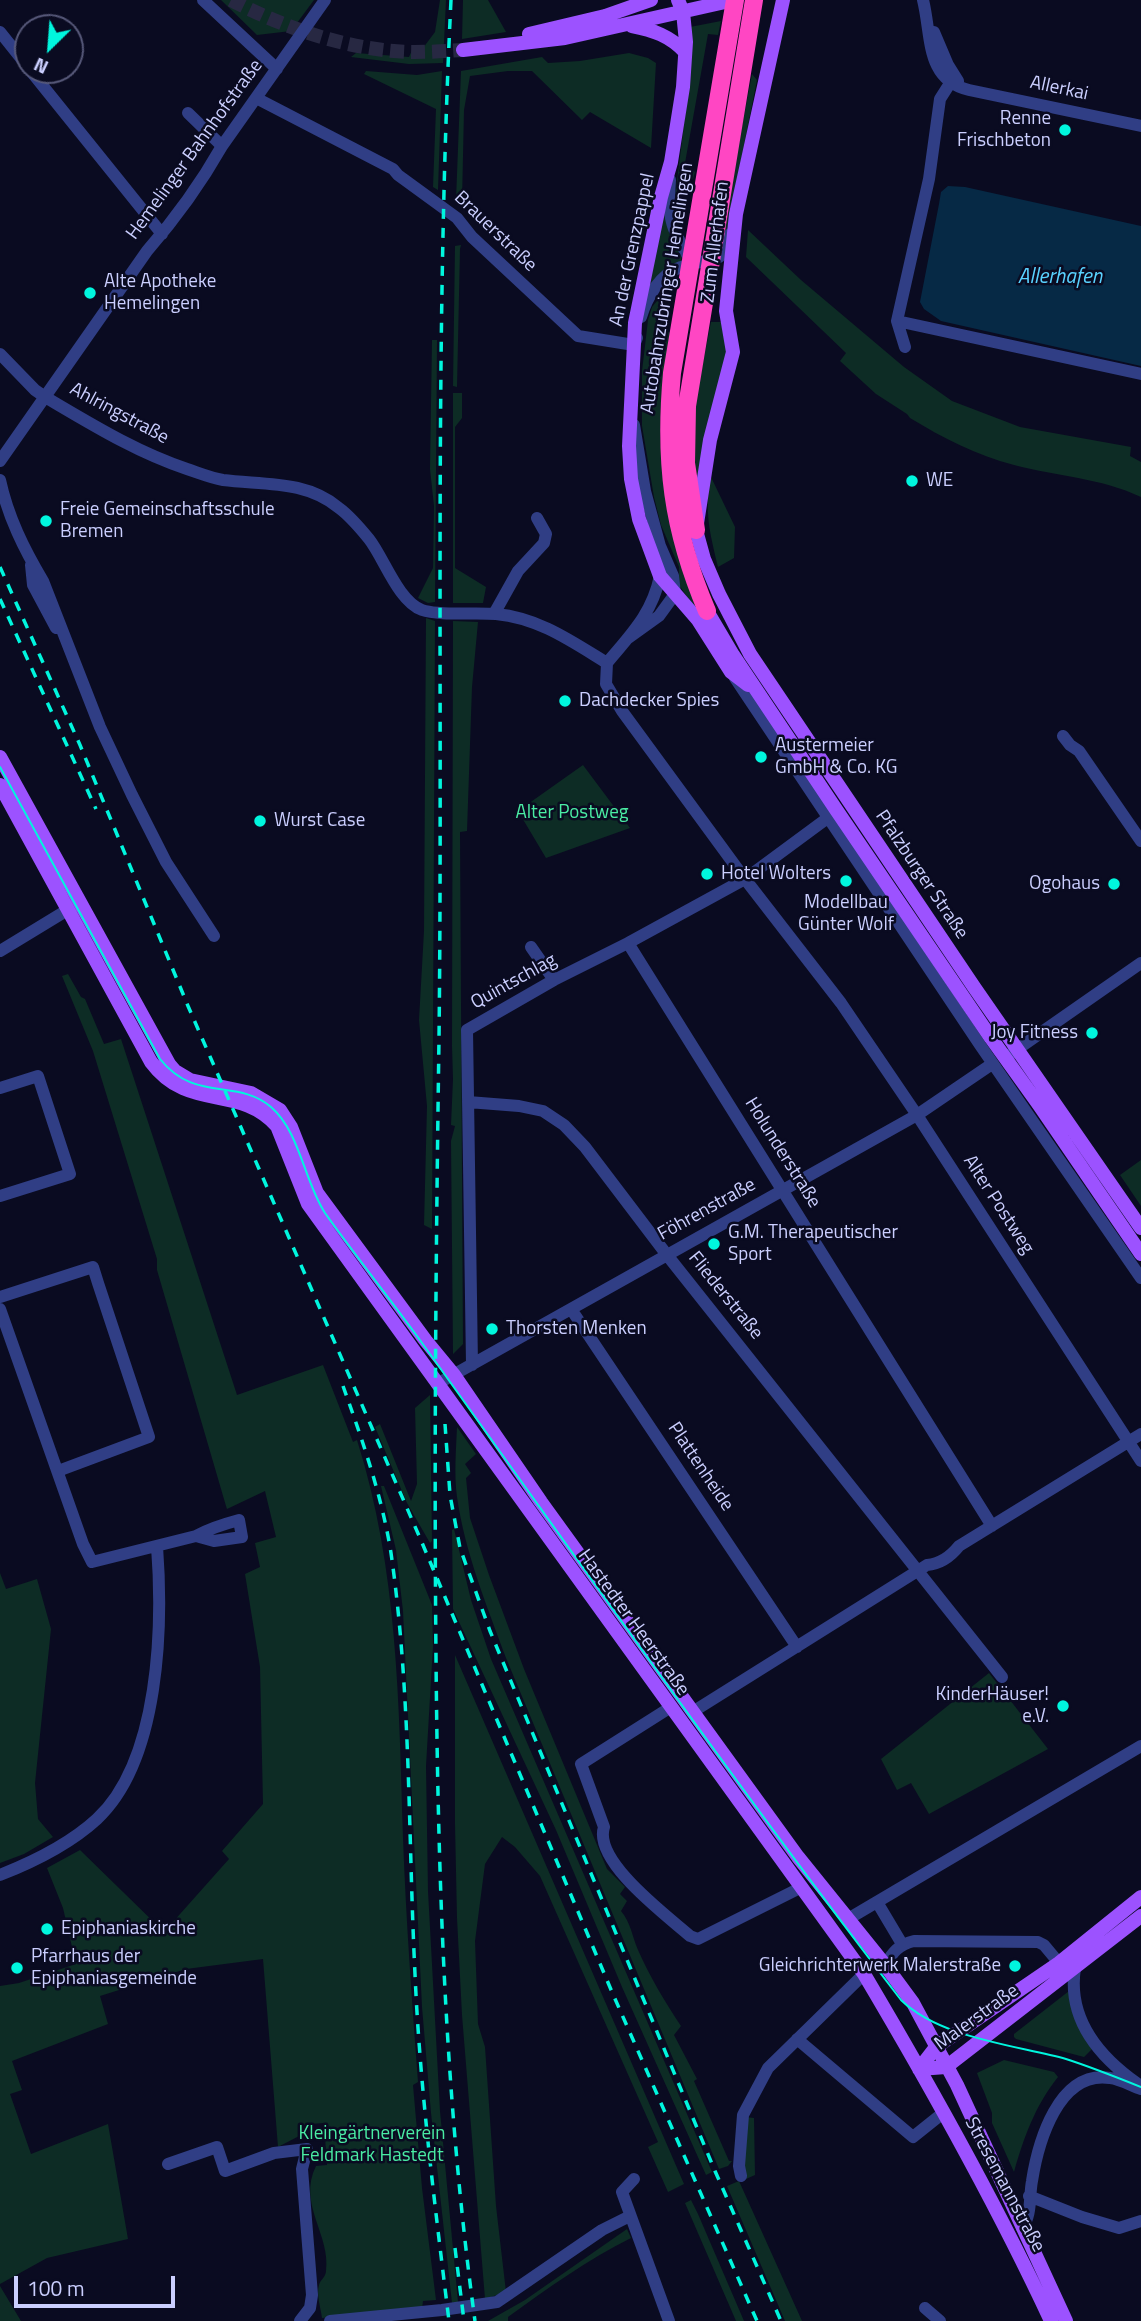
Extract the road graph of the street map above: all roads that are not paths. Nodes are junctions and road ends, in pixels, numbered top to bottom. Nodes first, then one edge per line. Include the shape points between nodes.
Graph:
1 (203, 0) edge
2 (325, 0) edge
3 (651, 0) edge
4 (735, 0) edge
5 (754, 0) edge
6 (783, 0) edge
7 (923, 0) edge
8 (680, 6) edge
9 (627, 25) junction
10 (0, 32) edge
11 (14, 50) edge
12 (685, 52) junction
13 (277, 69) junction
14 (951, 80) junction
15 (41, 84) edge
16 (256, 98) junction
17 (188, 113) dead end
18 (1141, 126) edge
19 (222, 146) junction
20 (671, 162) junction
21 (736, 214) junction
22 (162, 234) junction
23 (693, 264) junction
24 (897, 321) junction
25 (688, 332) junction
26 (634, 345) junction
27 (905, 347) dead end
28 (0, 354) edge
29 (1141, 374) edge
30 (45, 397) junction
31 (631, 407) junction
32 (0, 461) edge
33 (0, 481) edge
34 (537, 518) dead end
35 (696, 530) junction
36 (660, 576) junction
37 (675, 594) junction
38 (708, 611) joint
39 (494, 614) junction
40 (627, 639) junction
41 (733, 655) joint
42 (607, 663) junction
43 (731, 672) junction
44 (757, 692) junction
45 (1063, 736) dead end
46 (0, 757) edge
47 (0, 785) edge
48 (829, 817) junction
49 (1141, 841) edge
50 (746, 879) junction
51 (73, 906) junction
52 (214, 936) dead end
53 (628, 943) junction
54 (531, 947) dead end
55 (0, 951) edge
56 (1141, 963) edge
57 (554, 980) junction
58 (1018, 1049) junction
59 (998, 1061) junction
60 (0, 1088) edge
61 (468, 1102) junction
62 (917, 1115) junction
63 (783, 1189) junction
64 (0, 1196) edge
65 (313, 1199) junction
66 (1141, 1228) edge
67 (1141, 1254) edge
68 (667, 1255) junction
69 (1141, 1278) edge
70 (0, 1297) edge
71 (0, 1308) edge
72 (571, 1309) junction
73 (472, 1365) junction
74 (454, 1375) junction
75 (437, 1384) junction
76 (452, 1405) junction
77 (475, 1405) junction
78 (1141, 1434) edge
79 (1129, 1443) junction
80 (1141, 1461) edge
81 (58, 1471) junction
82 (239, 1520) dead end
83 (992, 1526) junction
84 (157, 1546) junction
85 (919, 1570) junction
86 (797, 1647) junction
87 (1002, 1677) dead end
88 (671, 1707) junction
89 (694, 1711) junction
90 (1141, 1746) edge
91 (0, 1875) edge
92 (802, 1887) junction
93 (1141, 1897) edge
94 (877, 1902) junction
95 (1141, 1916) edge
96 (848, 1919) junction
97 (902, 1944) junction
98 (1059, 1963) junction
99 (885, 1965) junction
100 (1075, 1968) junction
101 (864, 1974) junction
102 (797, 2039) junction
103 (936, 2047) junction
104 (946, 2067) junction
105 (919, 2069) junction
106 (1141, 2088) edge
107 (943, 2113) junction
108 (168, 2164) dead end
109 (741, 2176) dead end
110 (634, 2179) dead end
111 (1029, 2196) junction
112 (631, 2216) junction
113 (1141, 2221) edge
114 (1022, 2228) junction
115 (925, 2308) dead end
116 (305, 2321) edge
117 (330, 2321) edge
118 (669, 2321) edge
119 (940, 2321) edge
120 (1051, 2321) edge
121 (1066, 2321) edge

1 - 13 street
2 - 13 street, Hemelinger Bahnhofstraße
3 - 9 main road via 605,16 463,50 565,38
4 - 8 main road
4 - 25 highway, Autobahnzubringer Hemelingen
5 - 25 highway, Autobahnzubringer Hemelingen
6 - 21 main road, Zum Allerhafen
7 - 14 street
8 - 9 main road
8 - 12 main road, An der Grenzpappel
9 - 12 main road via 669,37
10 - 11 street
12 - 20 main road, An der Grenzpappel
13 - 16 street, Hemelinger Bahnhofstraße
14 - 18 street, Allerkai via 969,90
14 - 24 street via 940,99 929,179
15 - 22 street
16 - 19 street, Hemelinger Bahnhofstraße
16 - 26 street, Brauerstraße via 393,169 457,218 578,336
17 - 19 street
19 - 22 street, Hemelinger Bahnhofstraße
20 - 23 street, An der Grenzpappel via 669,216
20 - 26 main road, An der Grenzpappel
21 - 23 street, An der Grenzpappel via 724,253
21 - 35 main road, Zum Allerhafen via 726,311 733,352 710,440
22 - 30 street, Hemelinger Bahnhofstraße
23 - 26 street, An der Grenzpappel via 679,267 657,285 645,305
24 - 27 street
24 - 29 street
25 - 35 highway, Autobahnzubringer Hemelingen via 686,432
25 - 38 highway, Autobahnzubringer Hemelingen via 669,404 667,434 680,532
26 - 31 main road, An der Grenzpappel
28 - 30 street
30 - 32 street, Hemelinger Bahnhofstraße
30 - 39 street, Ahlringstraße via 131,446 185,468 220,479 294,486 319,494 340,508 369,539 412,605 425,611
31 - 36 main road, An der Grenzpappel via 631,479 639,519
31 - 37 street, An der Grenzpappel via 645,491
33 - 52 street via 8,512 30,559 33,585 67,646 160,851
34 - 39 street via 546,534 544,543 518,571
35 - 58 main road, Pfalzburger Straße via 719,594 750,654
36 - 37 main road, Pfalzburger Straße
36 - 40 street via 648,612
37 - 40 street via 659,616
37 - 43 main road, Pfalzburger Straße via 698,620
38 - 41 main road, Autobahnzubringer Hemelingen
39 - 42 street via 546,626
40 - 42 street
41 - 44 main road, Pfalzburger Straße
42 - 50 street, Alter Postweg via 606,684 622,711
43 - 44 main road, Pfalzburger Straße
43 - 48 street, Pfalzburger Straße
44 - 59 main road, Pfalzburger Straße
45 - 49 street via 1079,751
46 - 51 main road
47 - 51 main road
48 - 50 street, Quintschlag
48 - 59 street, Pfalzburger Straße
50 - 53 street, Quintschlag
50 - 62 street, Alter Postweg via 841,1003
51 - 55 street
51 - 65 main road via 175,1071 190,1080 251,1093 280,1110 291,1127
53 - 57 street, Quintschlag
53 - 63 street, Holunderstraße
54 - 57 street
56 - 58 street, Föhrenstraße
57 - 61 street, Quintschlag via 467,1030
58 - 59 street, Föhrenstraße
58 - 66 main road, Pfalzburger Straße
59 - 62 street, Föhrenstraße
59 - 67 main road, Pfalzburger Straße
59 - 69 street, Pfalzburger Straße
60 - 64 street via 38,1076 70,1174
61 - 68 street, Fliederstraße via 519,1105 543,1111 564,1125
61 - 73 street, Quintschlag
62 - 63 street, Föhrenstraße
62 - 79 street, Alter Postweg
63 - 68 street, Föhrenstraße
63 - 83 street, Holunderstraße
65 - 74 main road, Hastedter Heerstraße
65 - 75 main road, Hastedter Heerstraße
68 - 72 street, Föhrenstraße
68 - 85 street, Fliederstraße
70 - 81 street via 93,1267 149,1437
71 - 81 street
72 - 73 street, Föhrenstraße
72 - 86 street, Plattenheide
73 - 74 street, Föhrenstraße
74 - 75 street, Föhrenstraße
74 - 77 main road, Hastedter Heerstraße
75 - 76 main road, Hastedter Heerstraße
76 - 77 main road via 458,1395
76 - 88 main road, Hastedter Heerstraße
77 - 89 main road, Hastedter Heerstraße
78 - 79 street
79 - 80 street, Alter Postweg
79 - 83 street
81 - 84 street via 92,1562
82 - 84 street
83 - 85 street via 953,1554
84 - 91 street via 159,1641 149,1707 122,1786 97,1819 74,1836
85 - 86 street
85 - 87 street, Fliederstraße
86 - 89 street
88 - 92 main road, Hastedter Heerstraße
88 - 92 street via 581,1764 604,1827 601,1836 606,1851 621,1874 698,1939
89 - 96 main road, Hastedter Heerstraße
90 - 94 street
92 - 101 main road, Hastedter Heerstraße
93 - 98 main road, Malerstraße
94 - 96 street
94 - 97 street
95 - 100 main road, Malerstraße
96 - 99 main road, Hastedter Heerstraße
97 - 98 street via 1038,1942
97 - 99 street
98 - 103 main road, Malerstraße
99 - 103 main road, Hastedter Heerstraße via 913,2003
100 - 104 main road, Malerstraße
100 - 106 street via 1072,1989 1088,2034
101 - 102 street
101 - 105 main road, Hastedter Heerstraße
102 - 107 street via 913,2137
102 - 109 street via 768,2068 743,2115
103 - 104 main road, Hastedter Heerstraße
103 - 105 main road, Malerstraße
104 - 105 main road, Malerstraße
104 - 114 main road, Stresemannstraße
105 - 107 main road, Stresemannstraße
106 - 111 street via 1110,2077 1083,2082 1071,2090 1045,2129
107 - 120 main road, Stresemannstraße
108 - 116 street via 217,2147 225,2171 274,2153 307,2149 302,2169 312,2295
110 - 112 street via 622,2192
111 - 113 street via 1119,2228
111 - 114 street via 1029,2219
112 - 117 street via 601,2230 497,2302
112 - 118 street
114 - 121 main road, Stresemannstraße
115 - 119 street

